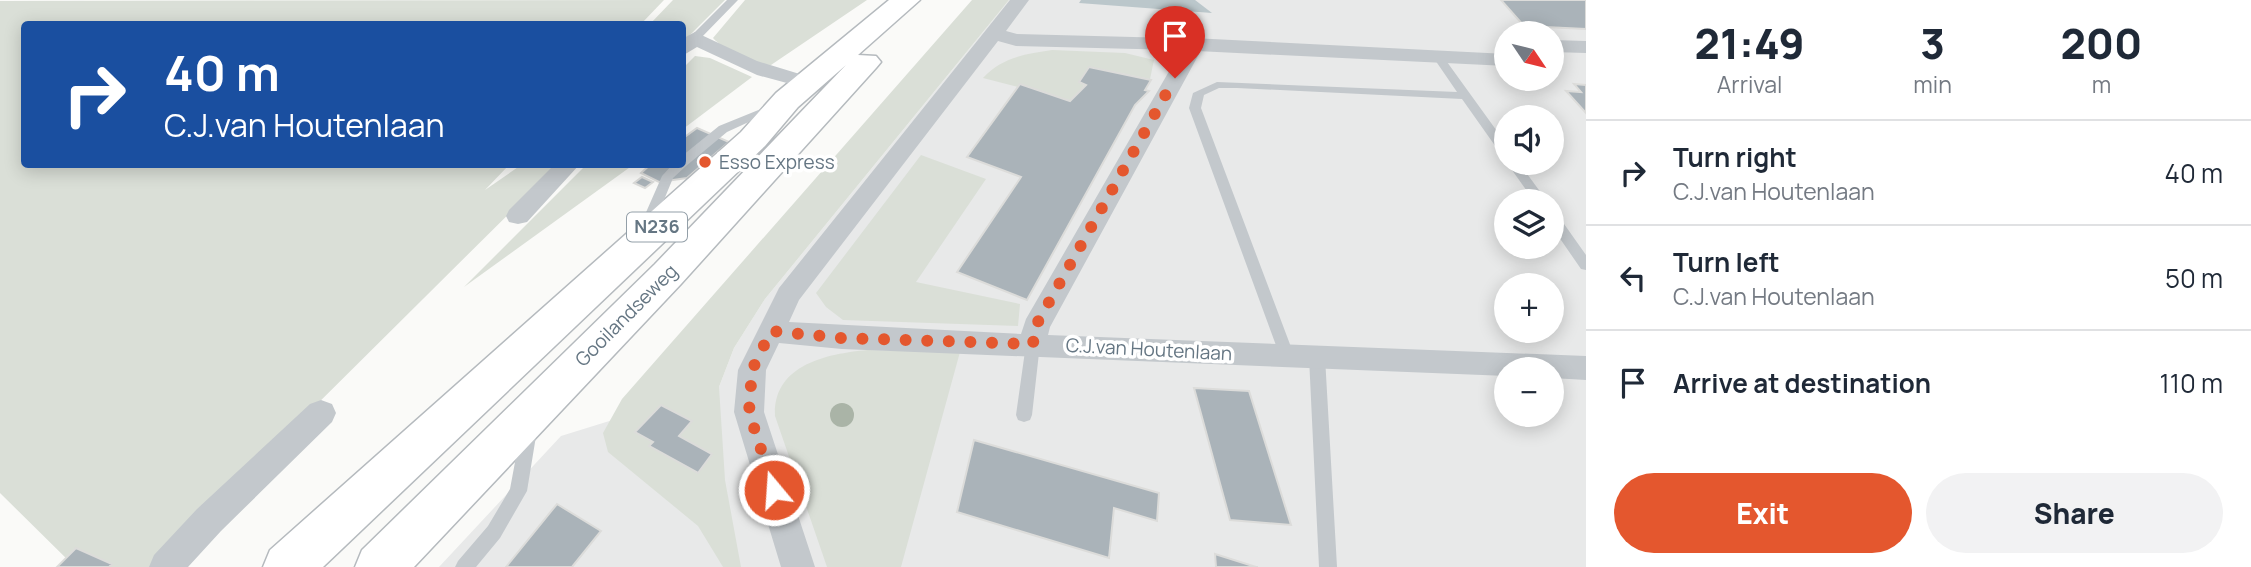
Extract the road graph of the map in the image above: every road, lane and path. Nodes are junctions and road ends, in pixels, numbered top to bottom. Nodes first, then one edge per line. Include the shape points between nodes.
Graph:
1 (733, 0) edge
2 (906, 0) edge
3 (929, 0) edge
4 (1007, 18) edge
5 (1182, 39) junction
6 (1494, 43) edge
7 (689, 44) edge
8 (1564, 46) edge
9 (1586, 47) edge
10 (1438, 57) junction
11 (1494, 59) edge
12 (1564, 63) edge
13 (1586, 64) edge
14 (798, 92) junction
15 (1466, 96) junction
16 (1494, 135) edge
17 (686, 161) edge
18 (565, 168) edge
19 (677, 168) edge
20 (518, 216) dead end
21 (1564, 234) edge
22 (640, 243) junction
23 (1586, 265) edge
24 (771, 331) junction
25 (1034, 335) junction
26 (1286, 355) junction
27 (1317, 357) junction
28 (1586, 368) edge
29 (532, 409) junction
30 (321, 413) dead end
31 (1024, 415) dead end
32 (166, 567) edge
33 (288, 567) edge
34 (380, 567) edge
35 (464, 567) edge
36 (798, 567) edge
37 (1328, 567) edge

1 - 7 lane
2 - 14 main road, N236
3 - 29 main road, Gooilandseweg / N236 via 668,274
4 - 5 street via 1016,40
4 - 24 street via 821,251 788,295
5 - 6 street
5 - 10 street
5 - 25 street via 1188,54
7 - 14 street via 766,74
8 - 9 street
10 - 11 street
10 - 15 lane
12 - 13 street
14 - 17 lane via 723,129
14 - 22 main road, N236
15 - 16 lane
15 - 26 lane via 1237,85 1217,85 1199,93 1195,108
18 - 20 street
19 - 22 lane via 668,176
21 - 23 lane
22 - 33 main road, N236
24 - 25 street, C.J.van Houtenlaan via 842,338
24 - 36 street via 752,370 749,412
25 - 26 street, C.J.van Houtenlaan
25 - 31 lane
26 - 27 street, C.J.van Houtenlaan
27 - 28 street, C.J.van Houtenlaan
27 - 37 lane
29 - 34 main road, Gooilandseweg / N236
29 - 35 lane via 518,491 494,532
30 - 32 street

